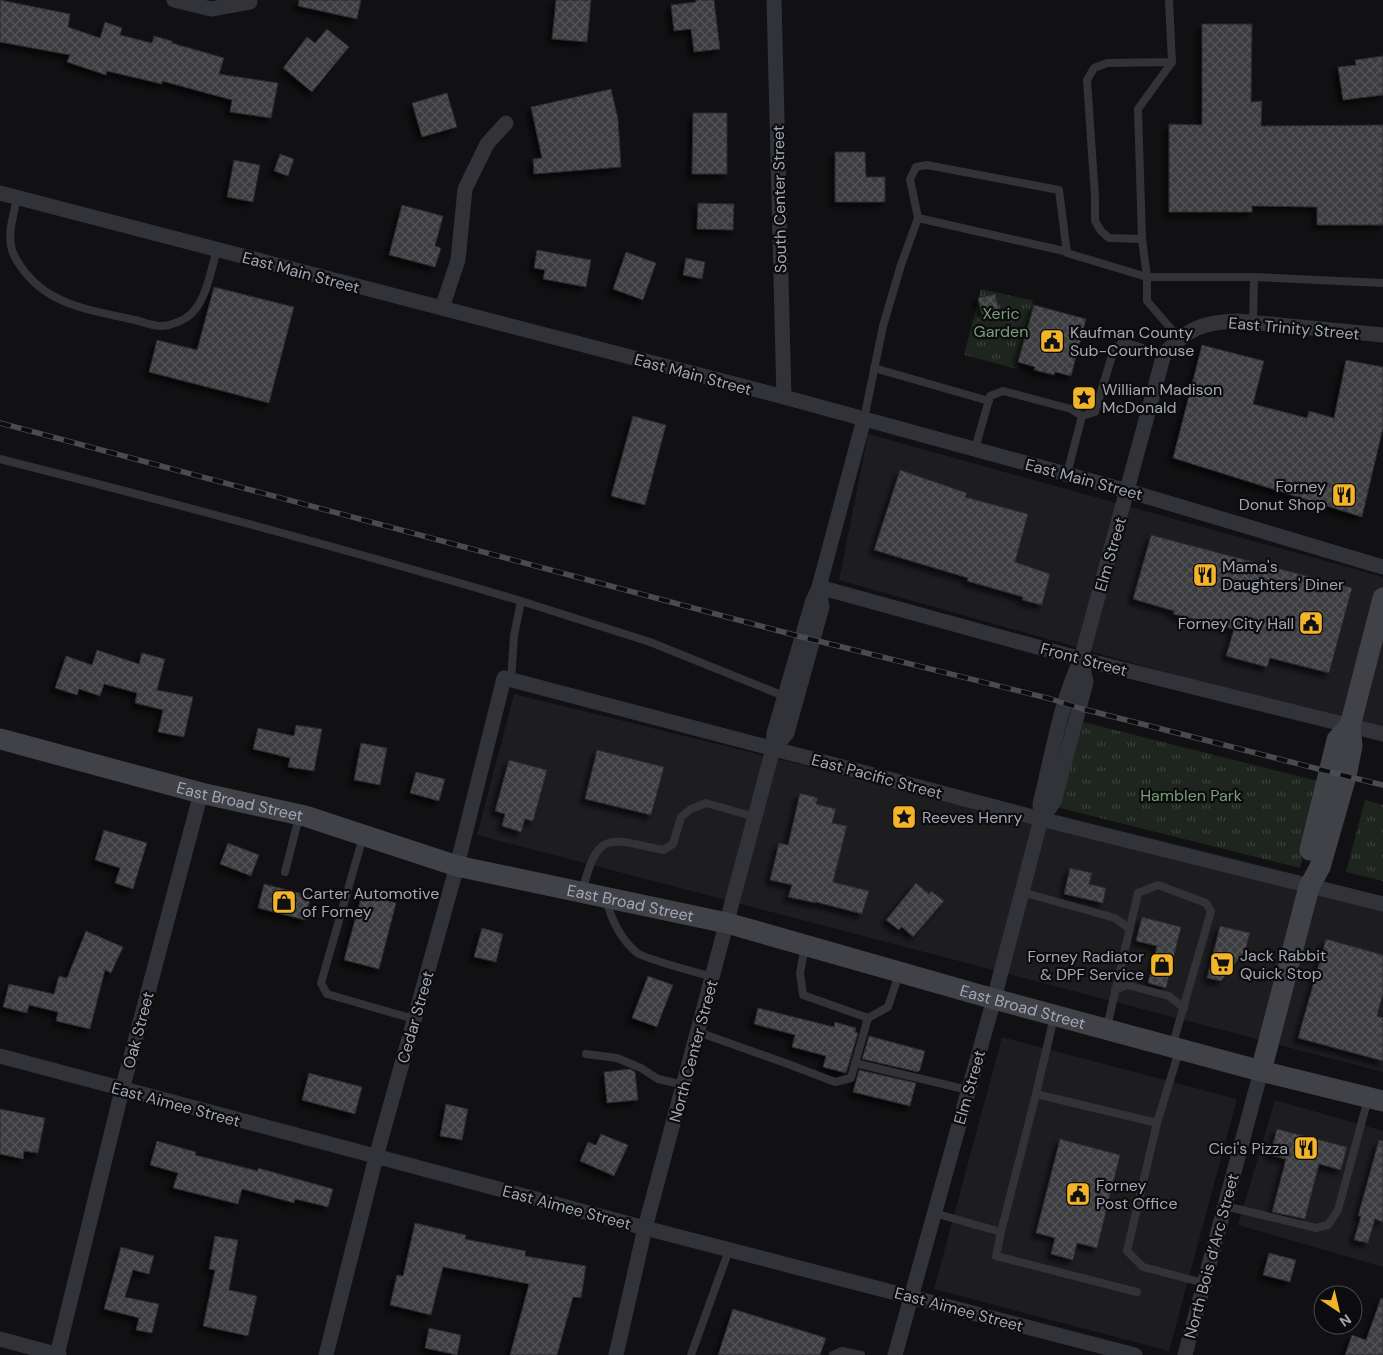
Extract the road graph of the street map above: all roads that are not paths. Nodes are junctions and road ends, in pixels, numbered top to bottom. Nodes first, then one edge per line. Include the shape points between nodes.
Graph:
1 (174, 0) edge
2 (774, 0) edge
3 (1169, 0) edge
4 (250, 2) dead end
5 (1172, 62) junction
6 (506, 123) dead end
7 (0, 193) edge
8 (17, 197) junction
9 (918, 218) junction
10 (1142, 239) junction
11 (217, 250) junction
12 (1067, 252) junction
13 (1147, 277) junction
14 (1254, 277) junction
15 (1383, 283) edge
16 (442, 308) junction
17 (1253, 323) junction
18 (1383, 335) edge
19 (1179, 338) junction
20 (1164, 354) junction
21 (874, 368) junction
22 (784, 397) junction
23 (989, 401) junction
24 (1082, 416) junction
25 (864, 419) junction
26 (975, 449) junction
27 (0, 459) edge
28 (1067, 474) junction
29 (1128, 491) junction
30 (1383, 567) edge
31 (819, 587) junction
32 (1383, 598) edge
33 (521, 601) junction
34 (807, 638) junction
35 (1081, 659) junction
36 (508, 679) junction
37 (784, 696) junction
38 (1350, 726) junction
39 (1383, 734) edge
40 (0, 739) edge
41 (773, 749) junction
42 (201, 793) junction
43 (299, 815) junction
44 (755, 817) junction
45 (1041, 819) junction
46 (363, 836) junction
47 (457, 866) junction
48 (285, 872) dead end
49 (1309, 886) junction
50 (582, 892) junction
51 (1022, 892) junction
52 (605, 897) junction
53 (1383, 904) edge
54 (727, 923) junction
55 (1130, 929) junction
56 (806, 945) junction
57 (900, 972) junction
58 (713, 977) junction
59 (1115, 990) junction
60 (994, 999) junction
61 (1184, 1008) junction
62 (1055, 1015) junction
63 (868, 1018) junction
64 (414, 1019) junction
65 (1106, 1029) junction
66 (698, 1032) junction
67 (1176, 1048) junction
68 (586, 1054) dead end
69 (0, 1056) edge
70 (855, 1063) junction
71 (1261, 1070) junction
72 (684, 1084) junction
73 (122, 1090) junction
74 (968, 1090) junction
75 (1036, 1094) junction
76 (1376, 1099) edge
77 (1157, 1123) junction
78 (376, 1157) junction
79 (1225, 1206) junction
80 (934, 1213) junction
81 (645, 1228) junction
82 (1001, 1232) junction
83 (729, 1250) junction
84 (1204, 1283) junction
85 (1138, 1292) dead end
86 (910, 1296) junction
87 (0, 1339) edge
88 (57, 1355) edge
89 (326, 1355) edge
90 (616, 1355) edge
91 (691, 1355) edge
92 (833, 1355) edge
93 (861, 1355) edge
94 (895, 1355) edge
95 (1135, 1355) edge
96 (1185, 1355) edge

1 - 4 street via 211,9
2 - 22 street, South Center Street
3 - 5 lane
5 - 10 lane via 1138,109
5 - 10 lane via 1107,63 1094,68 1087,80 1094,222 1109,238
6 - 16 street via 487,144 465,189 458,260
7 - 8 street, East Main Street
8 - 11 street, East Main Street
8 - 11 lane via 10,228 12,250 17,260 31,280 45,291 66,303 88,309 161,326 184,319 200,302
9 - 12 lane
9 - 12 lane via 910,179 916,167 927,165 1059,190
9 - 21 lane via 885,317
10 - 13 lane
11 - 16 street, East Main Street
12 - 13 lane
13 - 14 lane
13 - 19 lane via 1147,302
14 - 15 lane
14 - 17 lane
16 - 22 street, East Main Street
17 - 18 street, East Trinity Street
17 - 19 street, East Trinity Street via 1209,323
19 - 20 street, Elm Street
20 - 24 lane via 1123,342 1114,350 1095,412
20 - 29 street, Elm Street
21 - 23 lane
21 - 25 lane
22 - 25 street, East Main Street
23 - 24 lane via 990,396 1003,391
23 - 26 lane
24 - 28 lane
25 - 26 street, East Main Street
25 - 31 street
26 - 28 street, East Main Street
27 - 33 lane
28 - 29 street, East Main Street
29 - 30 street, East Main Street
29 - 35 street, Elm Street
31 - 34 street via 812,603
31 - 35 street, Front Street
32 - 38 main road
33 - 36 lane
33 - 37 lane via 650,642
34 - 37 street, North Center Street
34 - 41 street, North Center Street via 787,733
35 - 38 street, Front Street
35 - 45 street, Elm Street via 1065,704 1040,804
36 - 41 street, East Pacific Street
36 - 47 street, Cedar Street
37 - 41 street, North Center Street
38 - 39 street, Front Street
38 - 49 main road via 1337,740 1338,774 1306,867
40 - 42 main road, East Broad Street
41 - 44 street, North Center Street
41 - 45 street, East Pacific Street
42 - 43 main road, East Broad Street
42 - 73 street, Oak Street
43 - 46 main road, East Broad Street
43 - 48 lane
44 - 50 lane via 706,803 682,817 673,844 663,850 618,840 608,842 600,846 587,871
44 - 54 street, North Center Street
45 - 49 street, East Pacific Street
45 - 51 street, Elm Street
46 - 47 main road, East Broad Street
46 - 64 lane via 321,983 327,994
47 - 50 main road, East Broad Street
47 - 64 street, Cedar Street
49 - 53 street, East Pacific Street
49 - 71 main road
50 - 52 main road, East Broad Street
51 - 55 lane via 1115,918
51 - 60 street, Elm Street
52 - 54 main road, East Broad Street
52 - 58 lane via 610,916 637,954
54 - 56 main road, East Broad Street
54 - 58 street, North Center Street
55 - 59 lane
55 - 61 lane via 1138,893 1158,885 1206,903 1212,911
56 - 57 main road, East Broad Street
56 - 63 lane via 800,973 803,995
57 - 60 main road, East Broad Street
57 - 63 lane via 888,1007
58 - 66 street, North Center Street
59 - 61 lane via 1127,985 1169,996
59 - 65 lane
60 - 62 main road, East Broad Street
60 - 74 street, Elm Street
61 - 67 lane
62 - 65 main road, East Broad Street
62 - 75 lane
63 - 70 lane
64 - 78 street, Cedar Street
65 - 67 main road, East Broad Street
66 - 70 lane via 835,1082 851,1078
66 - 72 street, North Center Street
67 - 71 main road, East Broad Street
67 - 77 lane
68 - 72 lane via 617,1058 658,1079
69 - 73 street, East Aimee Street
70 - 74 lane
71 - 76 main road, East Broad Street
71 - 79 street, North Bois d’Arc Street
72 - 81 street, North Center Street
73 - 78 street, East Aimee Street
73 - 88 street, Oak Street
74 - 80 street, Elm Street
75 - 77 lane
75 - 82 lane
76 - 79 lane via 1338,1210 1328,1225 1316,1228
77 - 84 lane via 1126,1251 1143,1267
78 - 81 street, East Aimee Street
78 - 89 street, Cedar Street
79 - 84 street, North Bois d’Arc Street
80 - 82 lane
80 - 86 street, Elm Street
81 - 83 street, East Aimee Street
81 - 90 street, North Center Street
82 - 85 lane via 996,1256
83 - 86 street, East Aimee Street
83 - 91 lane
84 - 96 street, North Bois d’Arc Street
86 - 94 street, Elm Street
86 - 95 street, East Aimee Street
87 - 88 street
92 - 93 lane via 842,1351

